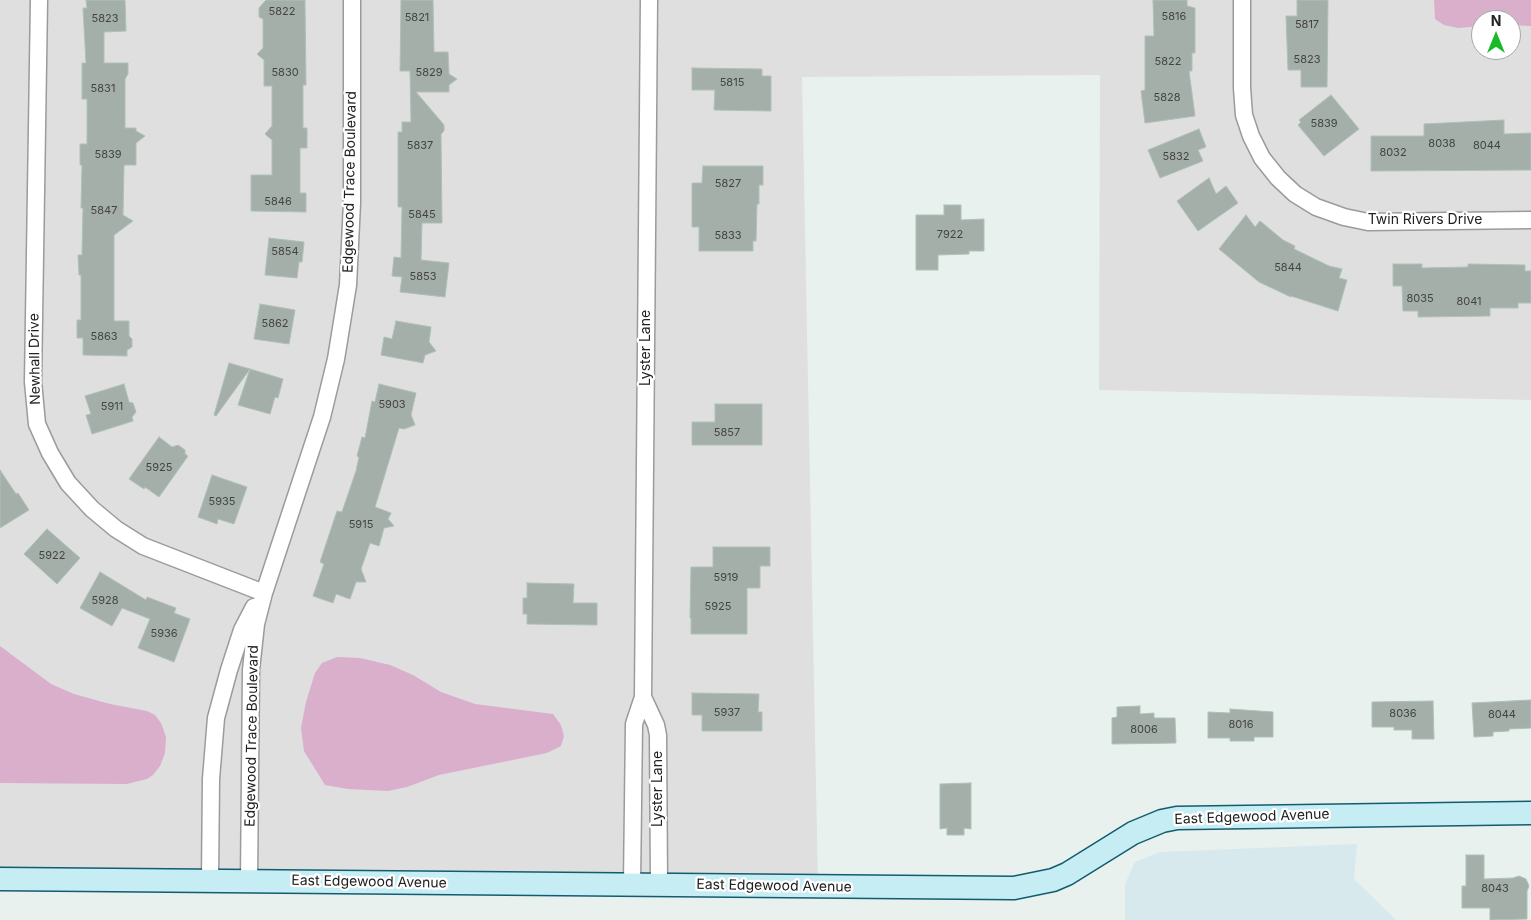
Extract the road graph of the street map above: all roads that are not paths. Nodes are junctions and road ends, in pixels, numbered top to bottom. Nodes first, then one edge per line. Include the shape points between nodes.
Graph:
1 (40, 0) edge
2 (352, 0) edge
3 (649, 0) edge
4 (1242, 0) edge
5 (1531, 220) edge
6 (264, 593) junction
7 (643, 697) junction
8 (1531, 813) edge
9 (0, 878) edge
10 (210, 880) junction
11 (249, 881) junction
12 (632, 884) junction
13 (658, 884) junction

1 - 6 street, Newhall Drive via 33,382 37,424 68,483 116,529 143,546
2 - 6 street, Edgewood Trace Boulevard via 352,203 349,276 343,318 322,417
3 - 7 street, Lyster Lane
4 - 5 street, Twin Rivers Drive via 1244,115 1262,158 1295,194 1316,207 1368,222
6 - 10 street, Edgewood Trace Boulevard via 242,630 216,718
6 - 11 street, Edgewood Trace Boulevard via 256,624 251,670
7 - 12 street, Lyster Lane via 634,724
7 - 13 street, Lyster Lane via 658,735
8 - 13 main road, East Edgewood Avenue via 1177,818 1133,833 1067,874 1014,888
9 - 10 main road, East Edgewood Avenue
10 - 11 main road, East Edgewood Avenue
11 - 12 main road, East Edgewood Avenue
12 - 13 main road, East Edgewood Avenue

